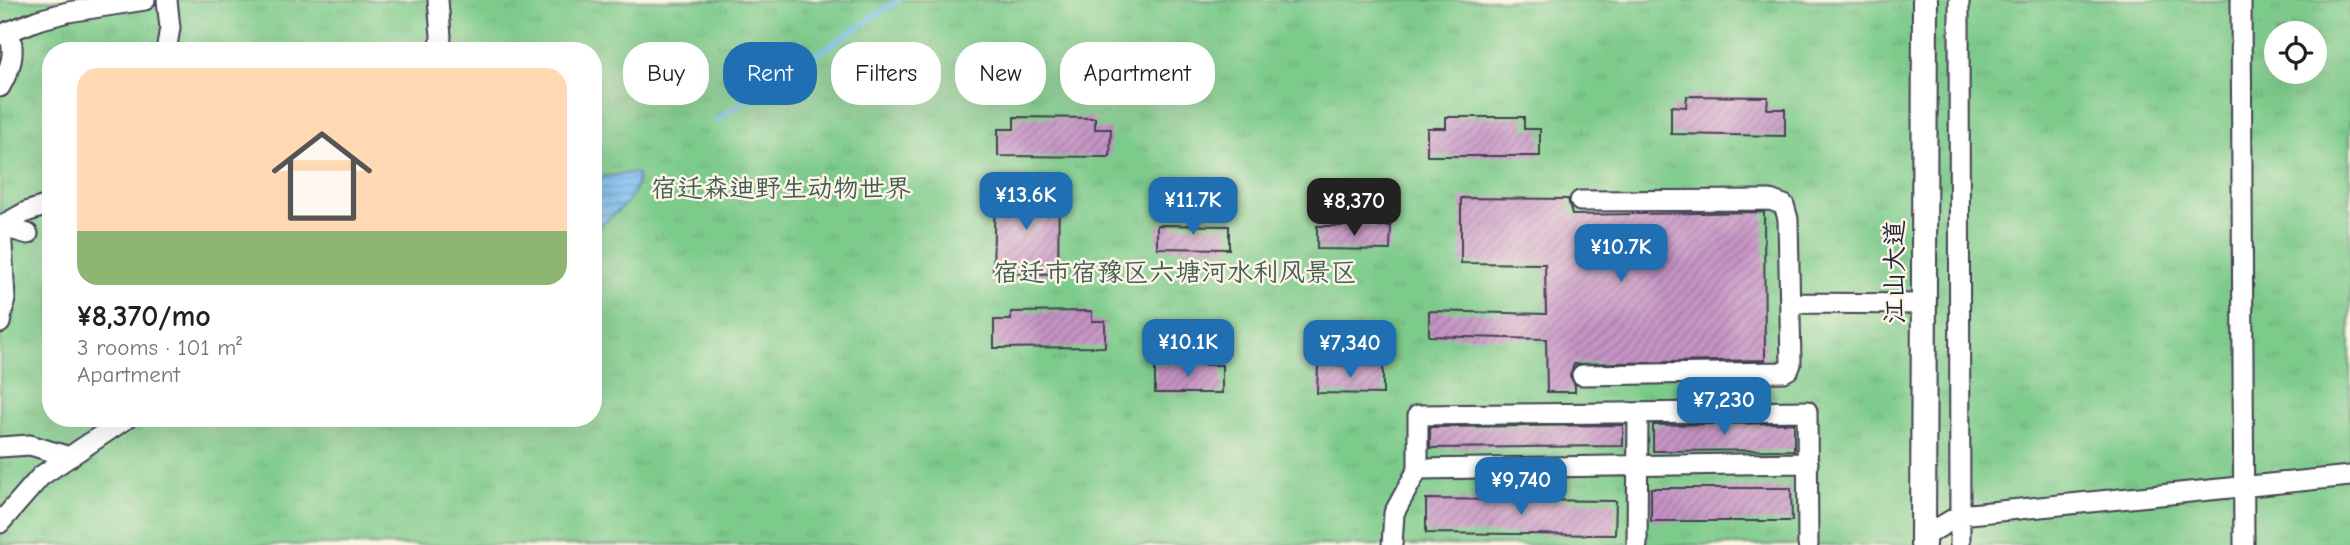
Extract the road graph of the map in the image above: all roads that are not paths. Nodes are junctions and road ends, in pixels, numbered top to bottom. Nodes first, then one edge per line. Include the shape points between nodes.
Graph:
1 (145, 0) edge
2 (167, 0) edge
3 (438, 0) edge
4 (1924, 0) edge
5 (1959, 0) edge
6 (2241, 0) edge
7 (5, 33) edge
8 (168, 42) edge
9 (441, 42) edge
10 (0, 88) edge
11 (1580, 201) dead end
12 (42, 207) edge
13 (1, 226) edge
14 (28, 234) dead end
15 (1790, 303) junction
16 (1924, 303) junction
17 (0, 323) edge
18 (1582, 374) dead end
19 (1638, 413) junction
20 (114, 427) edge
21 (0, 447) edge
22 (70, 457) junction
23 (1808, 463) junction
24 (1637, 466) junction
25 (1418, 469) junction
26 (2350, 477) edge
27 (2244, 487) junction
28 (1960, 515) junction
29 (0, 523) edge
30 (1923, 541) edge
31 (1392, 545) edge
32 (1637, 545) edge
33 (1808, 545) edge
34 (1960, 545) edge
35 (2244, 545) edge

1 - 7 street via 68,12
2 - 8 street
3 - 9 street
4 - 16 main road, 江山大道
5 - 28 street
6 - 27 street
7 - 10 street via 14,47
11 - 15 street via 1777,201 1784,205 1788,219
12 - 13 street
13 - 14 street
13 - 17 street via 5,299
15 - 16 street
15 - 18 street via 1791,364 1784,372
16 - 30 main road, 江山大道
19 - 23 street via 1807,411
19 - 24 street
19 - 25 street via 1418,415
20 - 22 street
21 - 22 street via 30,445
22 - 29 street via 41,477
23 - 24 street
23 - 33 street
24 - 25 street
24 - 32 street
25 - 31 street via 1394,513
26 - 27 street
27 - 28 street
27 - 35 street
28 - 30 street
28 - 34 street

